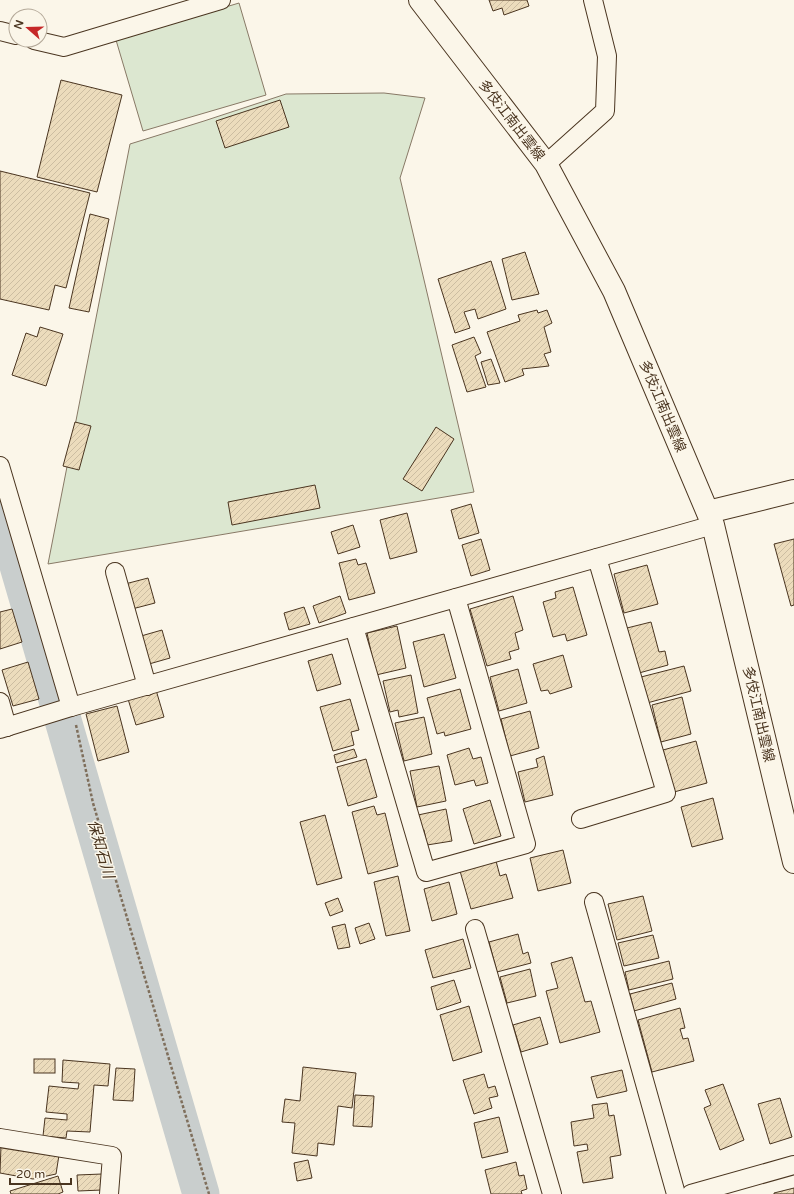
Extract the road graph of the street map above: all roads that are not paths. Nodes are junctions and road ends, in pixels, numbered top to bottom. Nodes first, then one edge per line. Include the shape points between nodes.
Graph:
1 (221, 0) edge
2 (420, 0) edge
3 (592, 0) edge
4 (199, 3) edge
5 (48, 44) edge
6 (546, 164) junction
7 (0, 466) edge
8 (794, 492) edge
9 (711, 519) junction
10 (597, 558) junction
11 (115, 572) dead end
12 (456, 598) junction
13 (354, 627) junction
14 (147, 686) junction
15 (0, 702) edge
16 (72, 707) junction
17 (4, 728) edge
18 (581, 819) dead end
19 (794, 862) edge
20 (594, 902) dead end
21 (475, 929) dead end
22 (0, 1138) edge
23 (794, 1165) edge
24 (109, 1194) edge
25 (552, 1194) edge
26 (676, 1194) edge
27 (691, 1194) edge

1 - 4 street
2 - 6 main road, 多伎江南出雲線
3 - 6 street via 606,56 605,111
4 - 5 street via 64,48
6 - 9 main road, 多伎江南出雲線 via 614,291
7 - 16 street
8 - 9 main road
9 - 10 street
9 - 19 main road, 多伎江南出雲線
10 - 12 street
10 - 18 street via 666,793
11 - 14 street
12 - 13 street
12 - 13 street via 526,844 426,872
13 - 14 street
14 - 16 street
15 - 17 street
16 - 17 street
20 - 26 street
21 - 25 street
22 - 24 street via 112,1156
23 - 27 street

